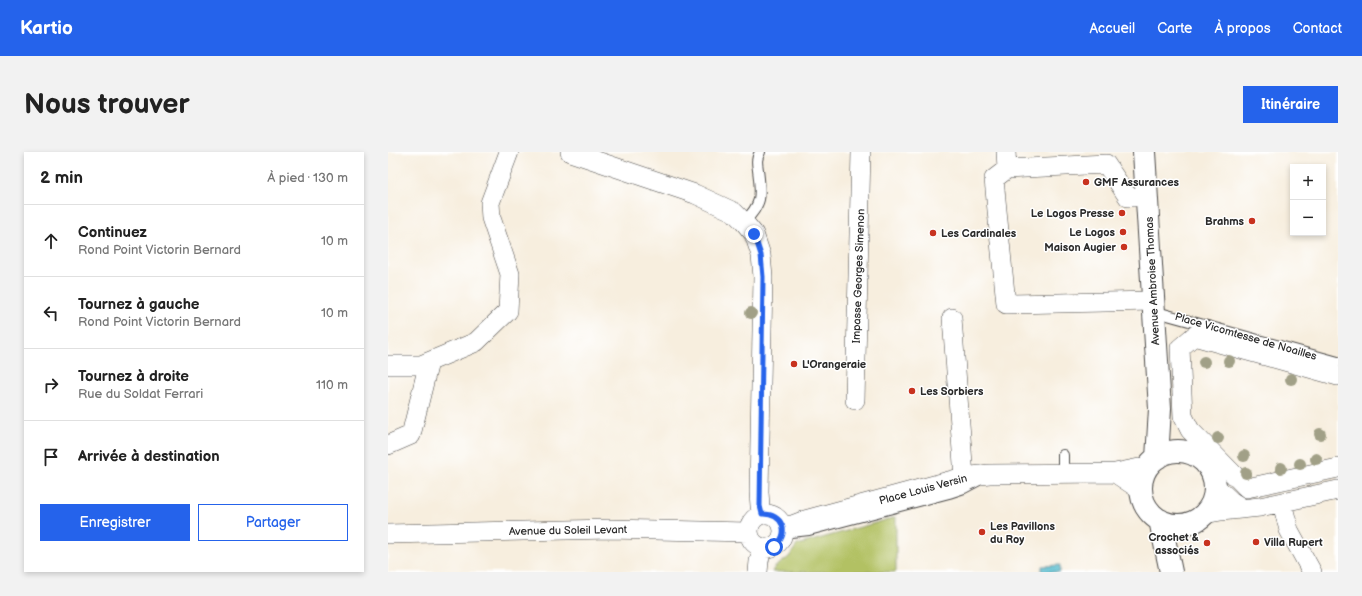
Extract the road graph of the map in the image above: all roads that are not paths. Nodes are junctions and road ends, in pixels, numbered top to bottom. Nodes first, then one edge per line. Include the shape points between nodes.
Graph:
1 (510, 152) edge
2 (570, 152) edge
3 (760, 152) edge
4 (861, 152) edge
5 (1144, 152) edge
6 (1006, 161) edge
7 (1134, 197) dead end
8 (744, 222) junction
9 (1153, 306) junction
10 (952, 318) dead end
11 (428, 362) junction
12 (1338, 362) edge
13 (388, 365) edge
14 (1338, 376) edge
15 (855, 400) dead end
16 (1160, 410) junction
17 (388, 445) edge
18 (1183, 452) junction
19 (1153, 462) junction
20 (1338, 468) edge
21 (1115, 473) junction
22 (989, 474) junction
23 (964, 477) junction
24 (1215, 486) junction
25 (1142, 490) junction
26 (1338, 490) edge
27 (1282, 503) junction
28 (1242, 508) junction
29 (762, 514) junction
30 (1197, 518) junction
31 (1160, 520) junction
32 (783, 529) junction
33 (748, 532) junction
34 (388, 534) edge
35 (762, 548) junction
36 (1171, 569) edge
37 (758, 572) edge
38 (1312, 572) edge

1 - 11 street via 490,203 491,218 510,274 508,311 476,342
2 - 8 street via 694,194 734,212
3 - 8 lane via 757,158 761,196 754,212
4 - 15 street, Impasse Georges Simenon
5 - 9 street, Avenue Ambroise Thomas
6 - 7 street via 1106,164 1128,197
6 - 9 street via 994,179 1006,299
8 - 29 street via 754,234 761,255 763,277 759,492
9 - 12 lane, Place Vicomtesse de Noailles
9 - 16 street, Avenue Ambroise Thomas
10 - 23 street
11 - 13 street via 421,365
11 - 17 street via 411,435
14 - 20 street, Place Vicomtesse de Noailles via 1194,336 1180,348 1183,416 1190,430 1247,488
16 - 18 street, Avenue Ambroise Thomas
16 - 19 street, Avenue Ambroise Thomas
18 - 19 street via 1165,454
18 - 24 street via 1193,454 1205,463 1213,476
19 - 21 street, Place Louis Versin
19 - 25 street via 1144,473
21 - 22 street, Place Louis Versin via 1063,464
21 - 25 street
22 - 23 street, Place Louis Versin
22 - 32 lane via 949,493 808,530
23 - 32 street, Place Louis Versin via 805,520
24 - 28 street
24 - 30 street via 1210,506
25 - 31 street via 1147,508
26 - 27 street
27 - 28 street
27 - 38 street via 1289,530
28 - 30 street
29 - 32 street via 774,516
29 - 33 street via 752,520
30 - 31 street via 1174,525
30 - 36 street via 1177,548
31 - 36 street
32 - 35 street via 782,539 774,547
33 - 34 street, Avenue du Soleil Levant via 609,529
33 - 35 street via 752,542
35 - 37 street

